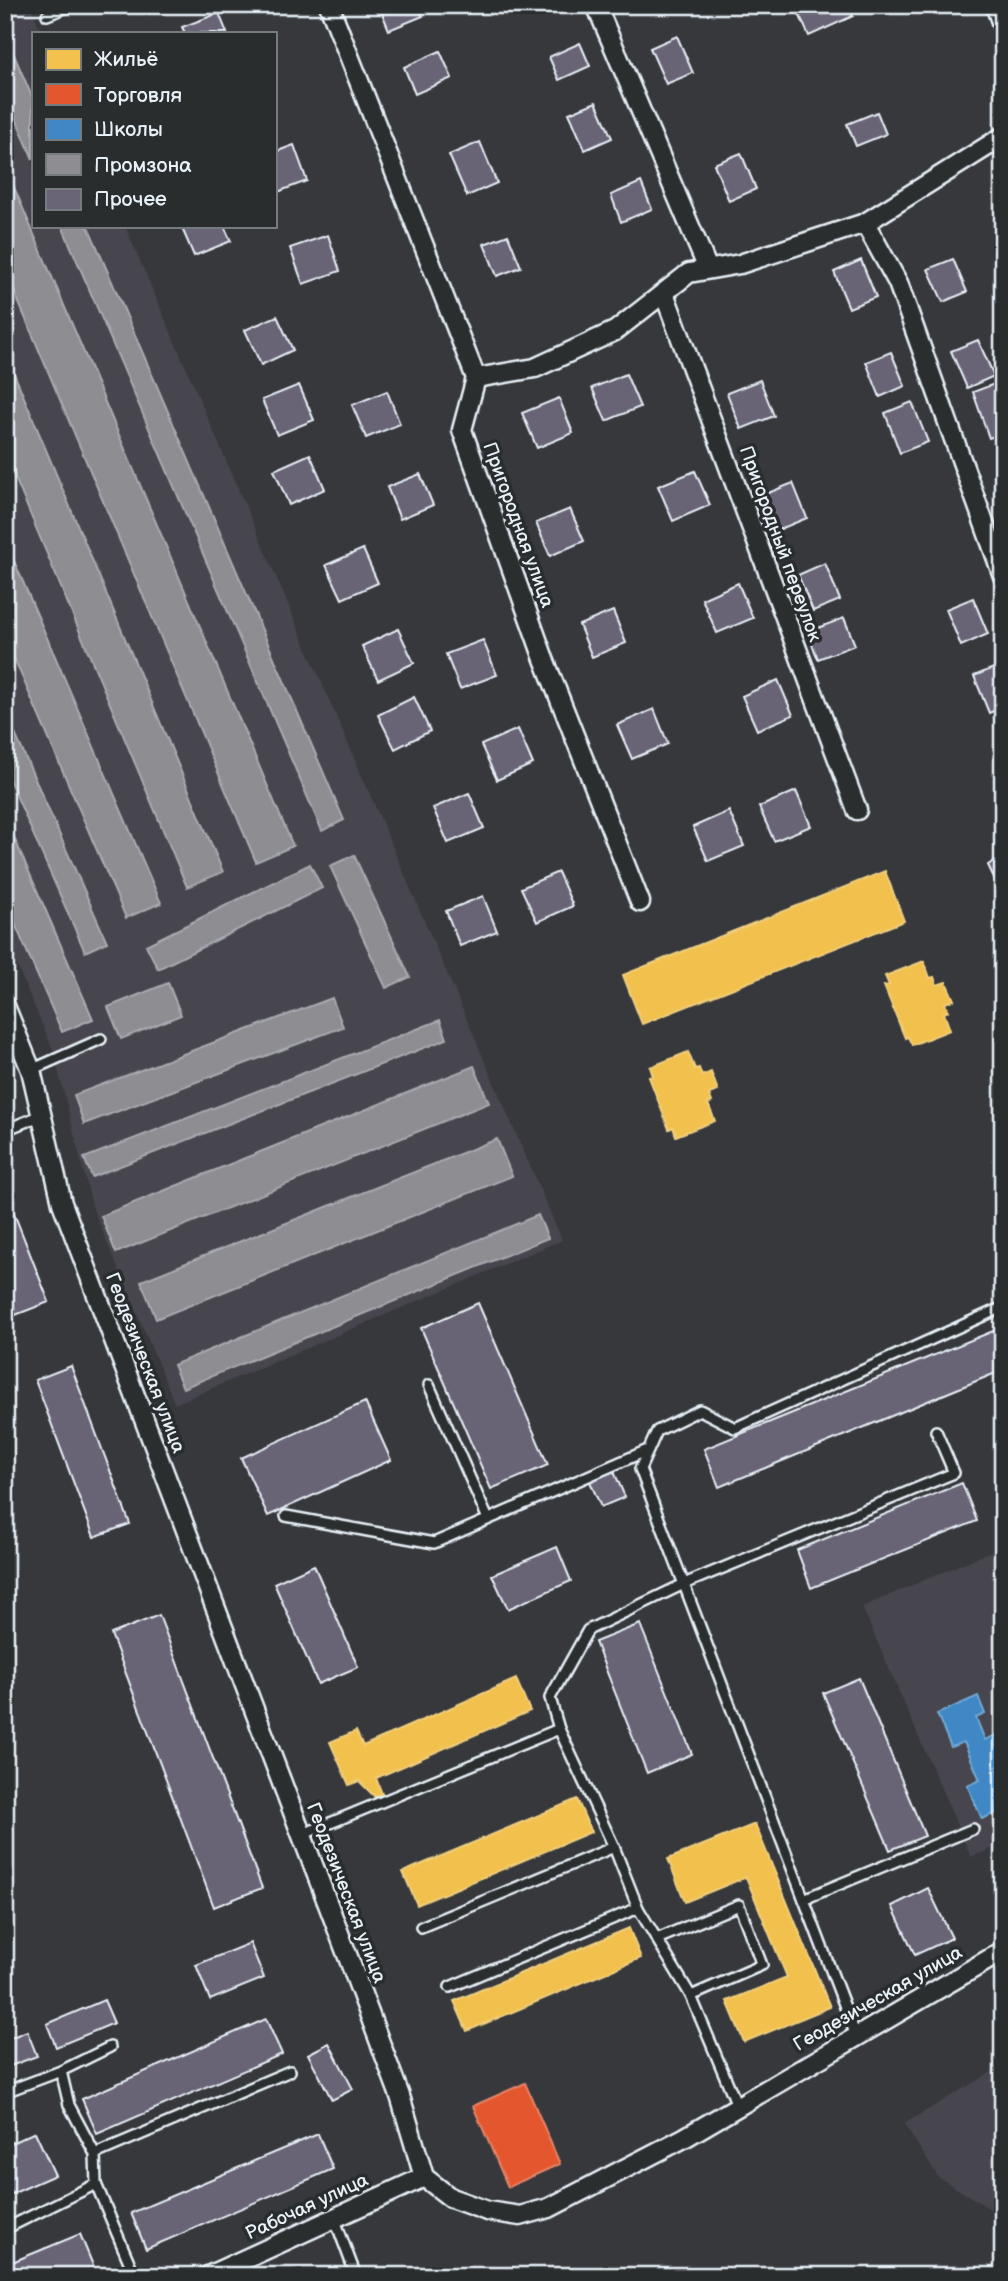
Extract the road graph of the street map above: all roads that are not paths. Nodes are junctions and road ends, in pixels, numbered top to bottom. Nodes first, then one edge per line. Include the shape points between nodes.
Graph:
1 (72, 5) edge
2 (329, 5) edge
3 (596, 5) edge
4 (995, 5) edge
5 (47, 15) dead end
6 (1003, 27) edge
7 (1002, 136) edge
8 (865, 223) junction
9 (708, 269) junction
10 (664, 293) junction
11 (476, 378) junction
12 (1003, 576) edge
13 (857, 810) dead end
14 (640, 902) dead end
15 (5, 1006) edge
16 (101, 1040) dead end
17 (31, 1070) junction
18 (42, 1115) junction
19 (5, 1130) edge
20 (1003, 1307) edge
21 (429, 1385) dead end
22 (936, 1431) dead end
23 (648, 1450) junction
24 (286, 1517) dead end
25 (488, 1520) junction
26 (684, 1584) junction
27 (559, 1729) junction
28 (973, 1829) dead end
29 (302, 1835) junction
30 (614, 1847) junction
31 (804, 1899) junction
32 (638, 1908) junction
33 (421, 1927) dead end
34 (657, 1939) junction
35 (1003, 1951) edge
36 (450, 1987) dead end
37 (691, 1996) junction
38 (856, 2036) junction
39 (110, 2047) dead end
40 (61, 2071) junction
41 (290, 2071) dead end
42 (5, 2092) edge
43 (737, 2105) junction
44 (95, 2154) junction
45 (424, 2177) junction
46 (96, 2184) junction
47 (334, 2217) junction
48 (5, 2229) edge
49 (135, 2276) edge
50 (208, 2276) edge
51 (356, 2276) edge

1 - 5 lane
2 - 11 street
3 - 9 street
4 - 6 street
7 - 8 street
8 - 9 street via 740,264
8 - 12 street via 898,283
9 - 10 street via 689,273
10 - 11 street via 603,337 535,368
10 - 13 street, Пригородный переулок
11 - 14 street, Пригородная улица via 462,430 544,659
15 - 17 street, Геодезическая улица
16 - 17 lane
17 - 18 street, Геодезическая улица
18 - 19 lane
18 - 29 street, Геодезическая улица via 62,1203
20 - 23 lane via 735,1428 699,1410 657,1430
21 - 25 lane
22 - 26 lane via 954,1473
23 - 25 lane
23 - 26 lane via 640,1469
24 - 25 lane via 434,1543
26 - 27 lane via 588,1629 551,1698
26 - 31 lane
27 - 29 lane
27 - 30 lane
28 - 31 lane
29 - 45 street, Геодезическая улица via 400,2096
30 - 32 lane
30 - 33 lane
31 - 38 lane
32 - 34 lane
32 - 36 lane
34 - 37 lane
34 - 37 lane via 739,1906 762,1965
35 - 38 street, Геодезическая улица
37 - 43 lane
38 - 43 street, Геодезическая улица
39 - 40 lane
40 - 42 lane
40 - 44 lane via 69,2105
41 - 44 lane
43 - 45 street, Геодезическая улица via 625,2171 549,2208 520,2216 451,2198
44 - 46 lane
45 - 47 street, Рабочая улица
46 - 48 lane
46 - 49 lane
47 - 50 street, Рабочая улица
47 - 51 lane

